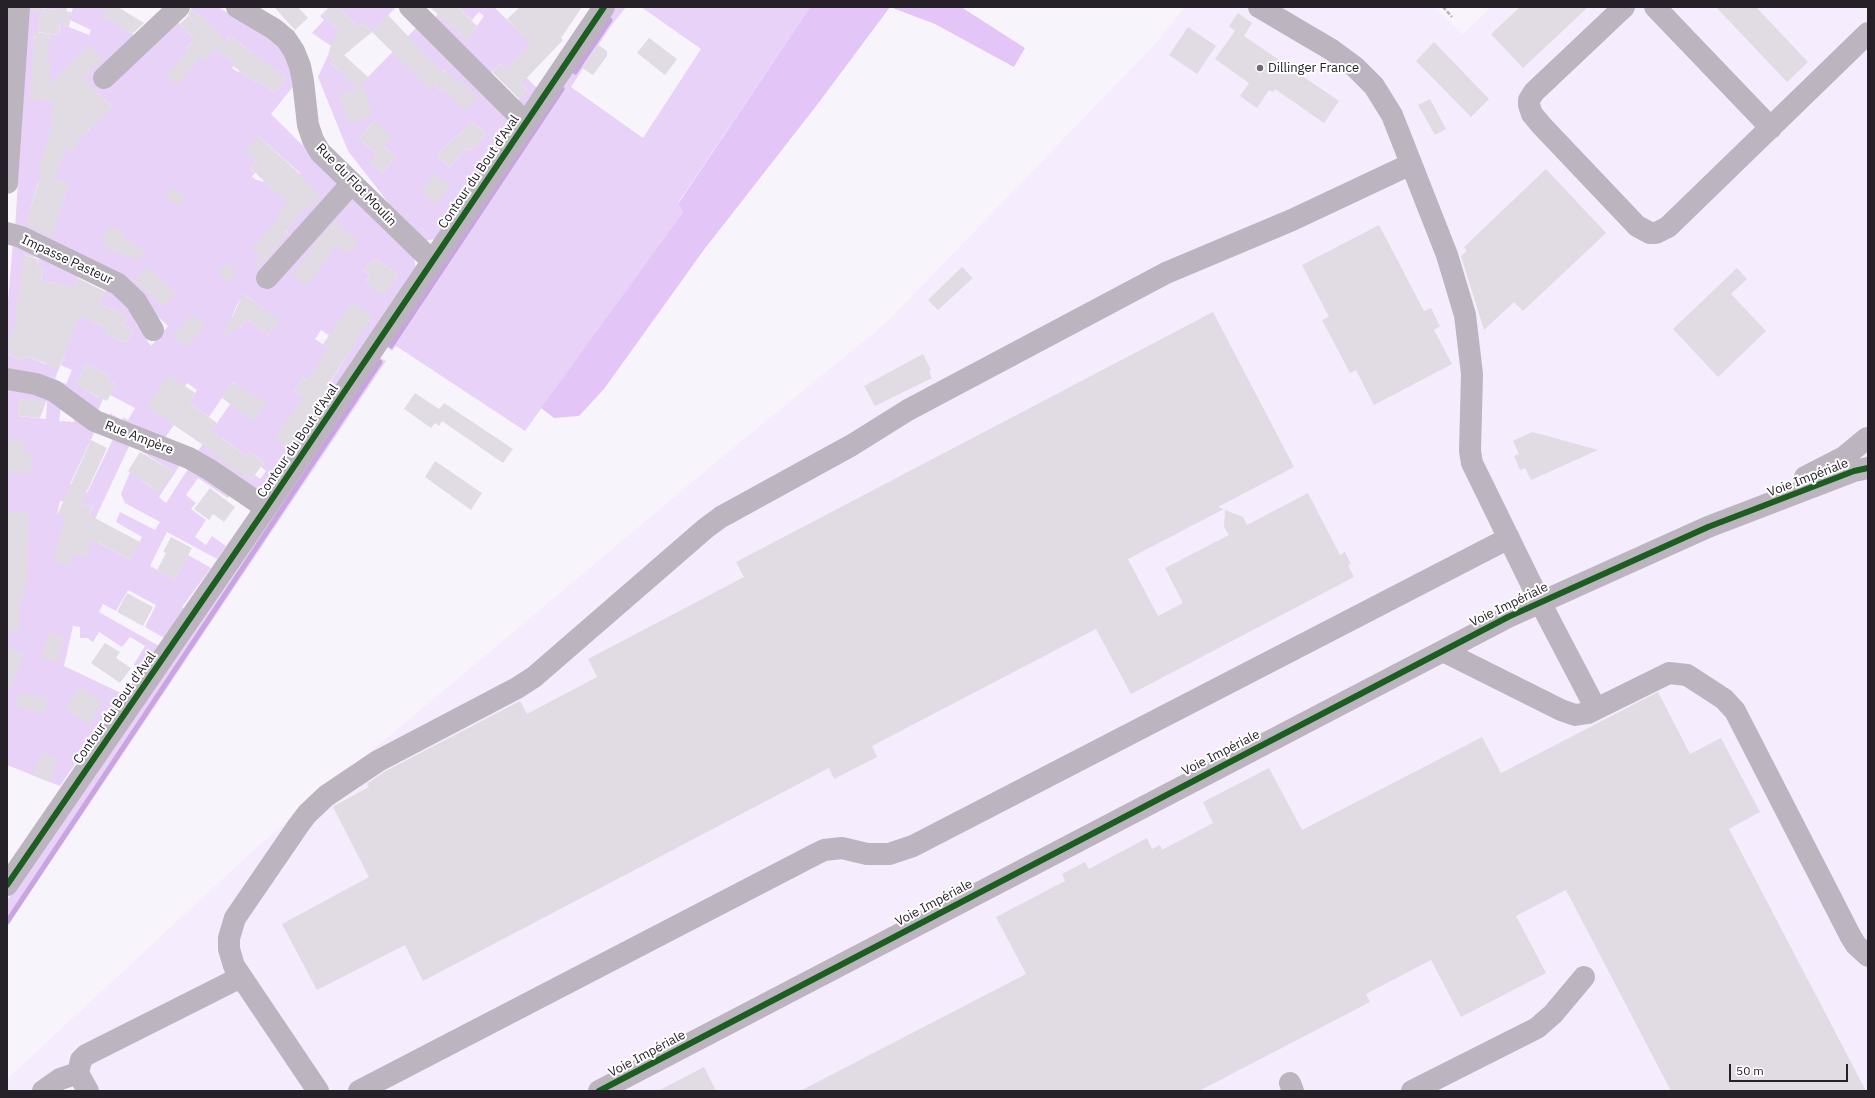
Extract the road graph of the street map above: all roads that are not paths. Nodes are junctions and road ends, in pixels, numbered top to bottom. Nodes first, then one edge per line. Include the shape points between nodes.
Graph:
1 (19, 7) edge
2 (179, 7) edge
3 (237, 7) edge
4 (410, 7) edge
5 (604, 7) edge
6 (1259, 7) edge
7 (1624, 7) edge
8 (1655, 7) edge
9 (1868, 33) edge
10 (104, 78) dead end
11 (525, 122) junction
12 (1771, 128) junction
13 (1411, 164) junction
14 (7, 183) edge
15 (352, 183) junction
16 (7, 233) edge
17 (432, 261) junction
18 (267, 278) dead end
19 (153, 330) dead end
20 (7, 379) edge
21 (1868, 442) edge
22 (1868, 468) edge
23 (266, 508) junction
24 (1708, 527) junction
25 (1509, 538) junction
26 (1540, 602) junction
27 (1443, 651) junction
28 (1596, 710) junction
29 (7, 885) edge
30 (1868, 956) edge
31 (1584, 977) dead end
32 (241, 978) junction
33 (83, 1082) edge
34 (43, 1091) edge
35 (318, 1091) edge
36 (358, 1091) edge
37 (599, 1091) edge
38 (1412, 1091) edge

1 - 14 street
2 - 10 street
3 - 15 street, Rue du Flot Moulin via 274,29 294,51 300,66 310,134 320,152
4 - 11 street
5 - 11 street, Contour du Bout d'Aval
6 - 13 street via 1332,50 1365,76 1390,111
7 - 12 street via 1534,92 1529,105 1532,114 1542,126 1638,226 1650,233 1668,227
8 - 12 street
9 - 12 street
11 - 17 street, Contour du Bout d'Aval
13 - 25 street via 1448,255 1465,315 1472,374 1470,457
13 - 32 street via 1292,220 1166,273 908,410 852,445 713,522 527,682 378,761 318,802 298,826 235,918 229,938 229,949
15 - 17 street, Rue du Flot Moulin
15 - 18 street
16 - 19 street, Impasse Pasteur via 28,240 118,284 136,302
17 - 23 street, Contour du Bout d'Aval
20 - 23 street, Rue Ampère via 36,384 54,391 95,421 188,458
21 - 24 street, Voie Impériale
22 - 24 street, Voie Impériale
23 - 29 street, Contour du Bout d'Aval
24 - 26 street, Voie Impériale
25 - 26 street
25 - 36 street via 913,846 889,854 867,854 842,848 814,854
26 - 27 street, Voie Impériale
26 - 28 street
27 - 28 street via 1569,714 1582,715
27 - 37 street, Voie Impériale
28 - 30 street via 1674,672 1693,678 1724,699 1735,711 1851,937
31 - 38 street via 1553,1014 1537,1028
32 - 33 street via 86,1055 81,1060
32 - 35 street
33 - 34 street via 60,1079

